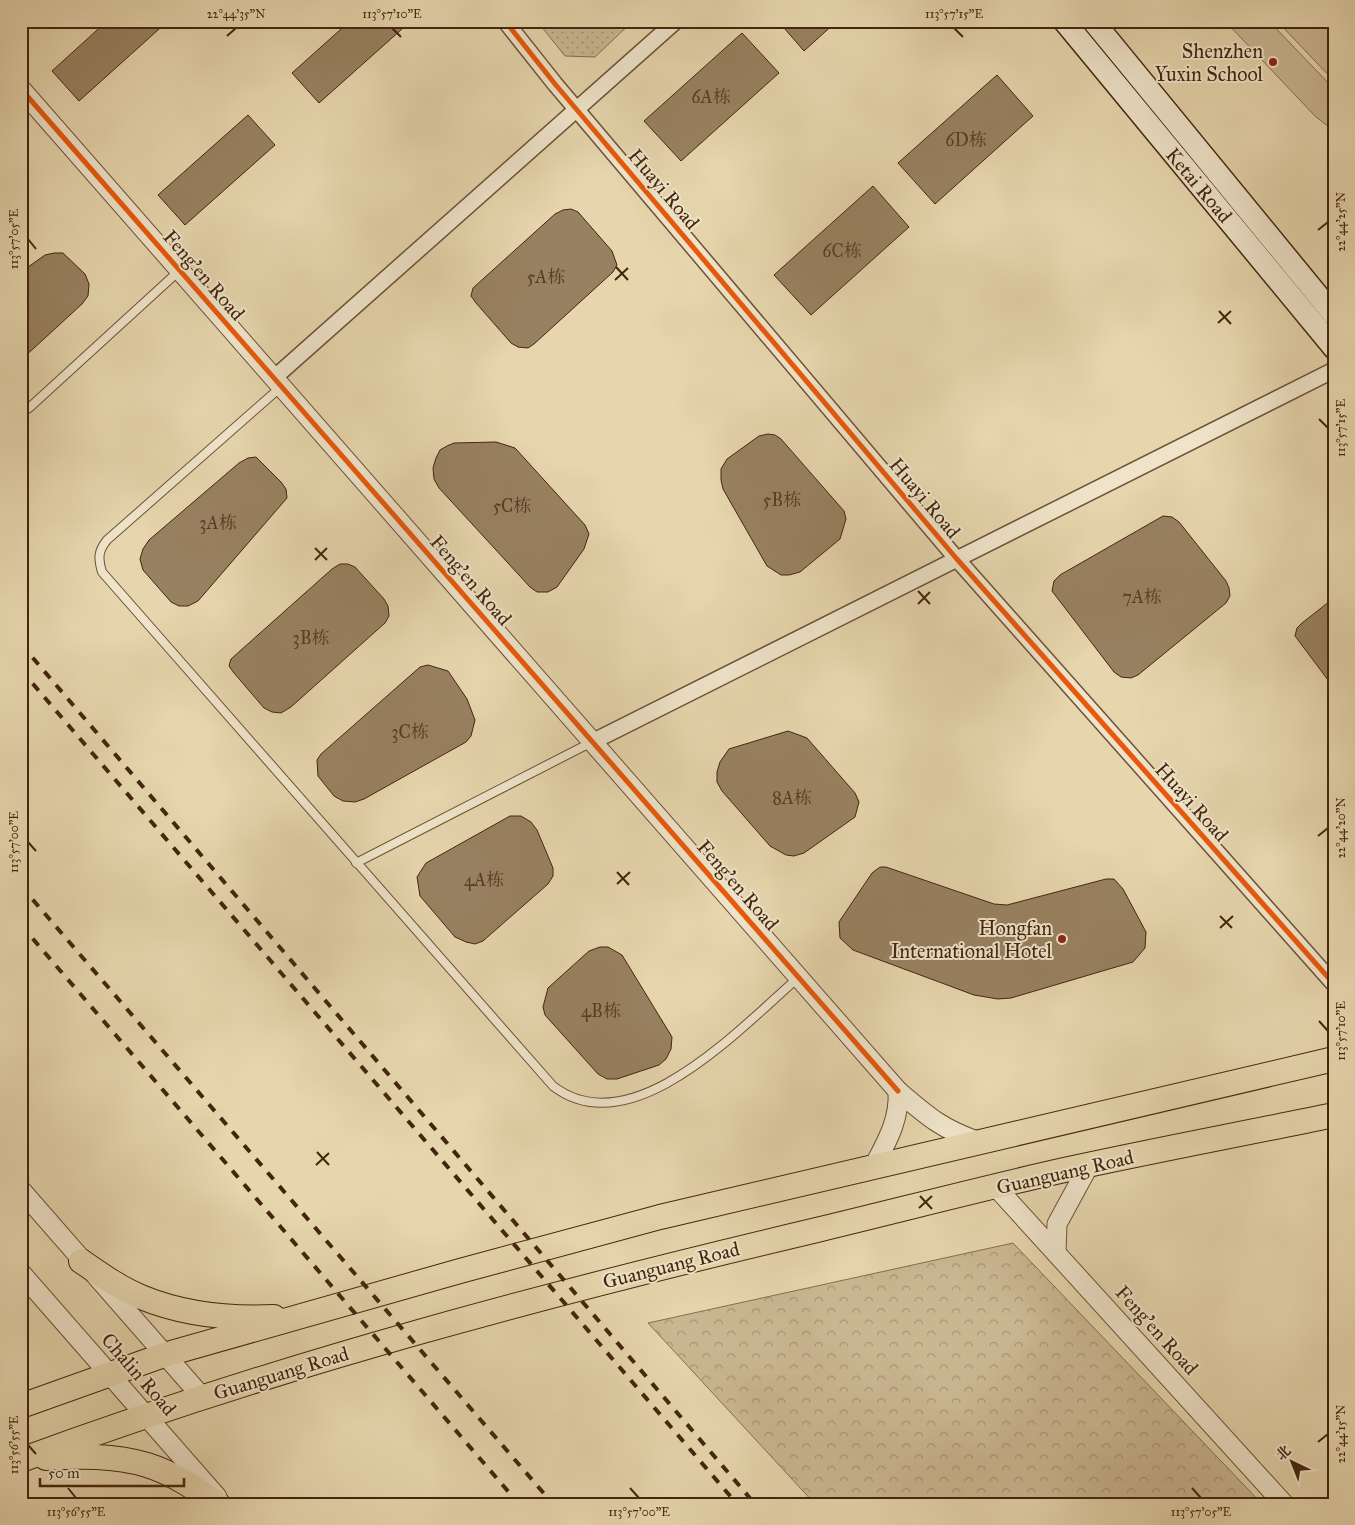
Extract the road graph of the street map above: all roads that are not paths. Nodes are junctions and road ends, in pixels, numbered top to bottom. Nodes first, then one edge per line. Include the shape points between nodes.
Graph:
1 (505, 21) edge
2 (676, 21) edge
3 (1064, 21) edge
4 (1093, 21) edge
5 (21, 89) edge
6 (578, 110) junction
7 (180, 270) junction
8 (1334, 316) edge
9 (1334, 348) edge
10 (1334, 370) edge
11 (278, 382) junction
12 (21, 412) edge
13 (956, 558) junction
14 (592, 742) junction
15 (356, 863) junction
16 (799, 977) junction
17 (1334, 984) edge
18 (1334, 1059) edge
19 (898, 1091) junction
20 (1334, 1115) edge
21 (980, 1142) junction
22 (1089, 1165) junction
23 (873, 1168) junction
24 (996, 1188) junction
25 (21, 1190) edge
26 (1056, 1253) junction
27 (81, 1261) junction
28 (21, 1273) edge
29 (306, 1316) junction
30 (164, 1355) junction
31 (109, 1373) junction
32 (202, 1398) junction
33 (21, 1406) edge
34 (145, 1416) junction
35 (21, 1460) edge
36 (218, 1504) edge
37 (223, 1504) edge
38 (1284, 1504) edge

1 - 6 street, Huayi Road
2 - 6 street
3 - 9 main road, Ketai Road
4 - 8 main road, Ketai Road
5 - 7 street, Feng'en Road
6 - 11 street
6 - 13 street, Huayi Road
7 - 11 street, Feng'en Road
7 - 12 lane
10 - 13 street
11 - 14 street, Feng'en Road
11 - 15 lane via 107,540 100,549 98,560 102,572
13 - 14 street
13 - 17 street, Huayi Road
14 - 15 lane
14 - 16 street, Feng'en Road
15 - 16 lane via 553,1086 567,1096 585,1102 652,1092 676,1080 702,1062
16 - 19 street, Feng'en Road
18 - 21 main road
19 - 21 street, Feng'en Road via 952,1133
19 - 23 street via 899,1103 891,1135
20 - 22 main road, Guanguang Road
21 - 23 main road
22 - 24 main road, Guanguang Road
22 - 26 street via 1057,1224
23 - 29 main road via 660,1217
24 - 26 street, Feng'en Road
24 - 32 main road, Guanguang Road via 586,1286 447,1323
25 - 27 street, Chalin Road
26 - 38 street, Feng'en Road
27 - 29 main road via 140,1297 170,1307 232,1316
27 - 30 street, Chalin Road
28 - 31 street, Chalin Road
29 - 30 main road
30 - 31 main road
30 - 32 street, Chalin Road
31 - 33 main road
31 - 34 street, Chalin Road
32 - 34 main road, Guanguang Road
34 - 35 main road, Guanguang Road
34 - 37 street, Chalin Road
35 - 36 main road via 109,1458 147,1465 180,1479

